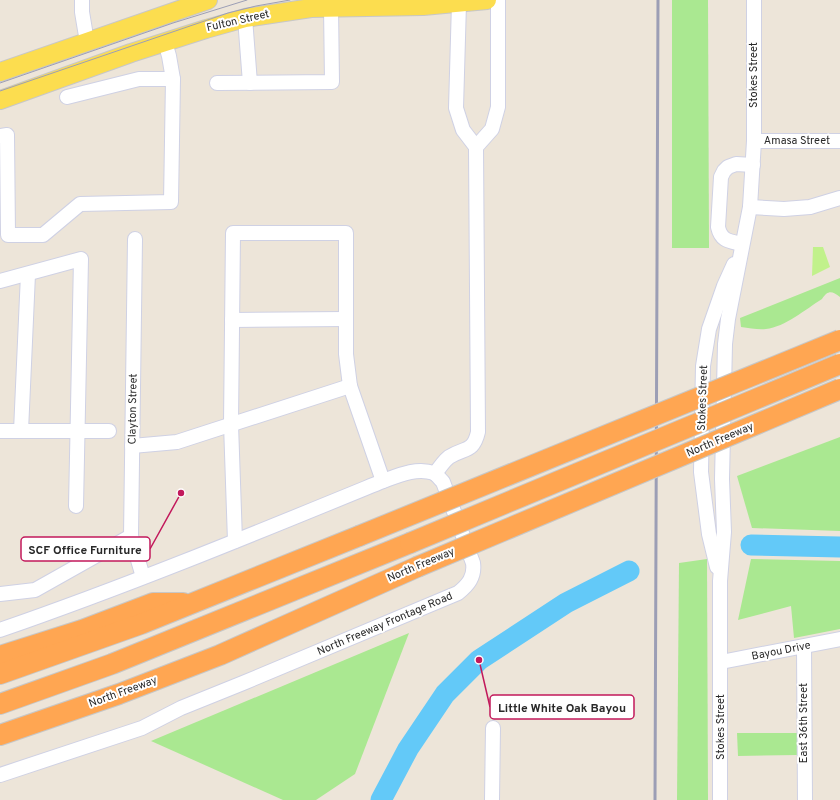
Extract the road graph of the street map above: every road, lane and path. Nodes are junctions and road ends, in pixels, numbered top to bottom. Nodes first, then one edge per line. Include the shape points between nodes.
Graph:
1 (82, 0) edge
2 (208, 0) edge
3 (487, 0) edge
4 (498, 0) edge
5 (754, 0) edge
6 (459, 3) junction
7 (331, 7) junction
8 (245, 18) junction
9 (87, 42) junction
10 (165, 42) junction
11 (0, 72) edge
12 (173, 79) junction
13 (217, 83) dead end
14 (250, 83) junction
15 (67, 97) dead end
16 (0, 100) edge
17 (0, 136) edge
18 (754, 141) junction
19 (840, 141) edge
20 (476, 147) junction
21 (753, 165) junction
22 (840, 198) edge
23 (750, 207) junction
24 (135, 239) dead end
25 (742, 244) junction
26 (28, 274) junction
27 (0, 281) edge
28 (346, 319) junction
29 (232, 320) junction
30 (840, 340) edge
31 (840, 364) edge
32 (350, 386) junction
33 (840, 389) edge
34 (231, 424) junction
35 (0, 431) edge
36 (21, 431) junction
37 (78, 431) junction
38 (109, 431) dead end
39 (132, 446) junction
40 (435, 474) junction
41 (383, 480) junction
42 (76, 506) dead end
43 (131, 536) junction
44 (235, 541) junction
45 (143, 577) junction
46 (720, 581) junction
47 (0, 594) edge
48 (193, 603) junction
49 (0, 630) edge
50 (840, 639) edge
51 (804, 647) junction
52 (220, 655) junction
53 (0, 656) edge
54 (721, 662) junction
55 (0, 674) edge
56 (0, 704) edge
57 (493, 728) dead end
58 (0, 734) edge
59 (0, 749) edge
60 (0, 775) edge
61 (492, 800) edge
62 (720, 800) edge
63 (805, 800) edge

1 - 9 street
2 - 9 main road
3 - 6 main road, Fulton Street
4 - 20 street via 498,107 492,129
5 - 18 street, Stokes Street
6 - 7 main road, Fulton Street
6 - 20 street via 456,108 463,130
7 - 8 main road, Fulton Street via 288,10
7 - 14 street via 332,82
8 - 10 main road, Fulton Street
8 - 14 street
9 - 11 main road
10 - 12 street
10 - 16 main road, Fulton Street
12 - 15 street via 139,79
12 - 17 street via 171,202 80,204 43,235 8,235 7,135
13 - 14 street
18 - 19 street, Amasa Street
18 - 21 street, Stokes Street
20 - 40 street via 478,432 476,442 470,448 449,457
21 - 23 street, Stokes Street
21 - 25 street via 736,164 728,167 721,177 718,227 720,234 726,240
22 - 23 street via 810,207
23 - 25 street, Stokes Street
24 - 39 street, Clayton Street
25 - 46 street, Stokes Street via 725,344 722,479 724,532
25 - 46 street, Stokes Street via 709,329 703,366 701,472 709,534
26 - 27 street
26 - 36 street
26 - 37 street via 81,259
28 - 29 street
28 - 29 street via 346,233 233,233
28 - 32 street via 346,354
29 - 34 street
30 - 48 highway, bridge
31 - 56 highway, bridge via 112,664
32 - 34 street
32 - 41 street
33 - 52 highway, North Freeway, bridge via 417,567
34 - 39 street via 177,442
34 - 44 street
35 - 36 street
36 - 37 street
37 - 38 street
37 - 42 street
39 - 43 street, Clayton Street
40 - 41 street via 416,471
40 - 60 street, North Freeway Frontage Road via 443,482 473,563 472,578 458,593 181,708 142,728
41 - 44 street
43 - 45 street, Clayton Street
43 - 47 street via 35,590
44 - 45 street
45 - 49 street
46 - 54 street, Stokes Street
48 - 53 highway via 153,603 82,630
48 - 55 highway
50 - 51 street, Bayou Drive
51 - 54 street, Bayou Drive
51 - 63 street, East 36th Street
52 - 58 highway, North Freeway via 112,697
52 - 59 highway via 120,705
54 - 62 street, Stokes Street
57 - 61 street

